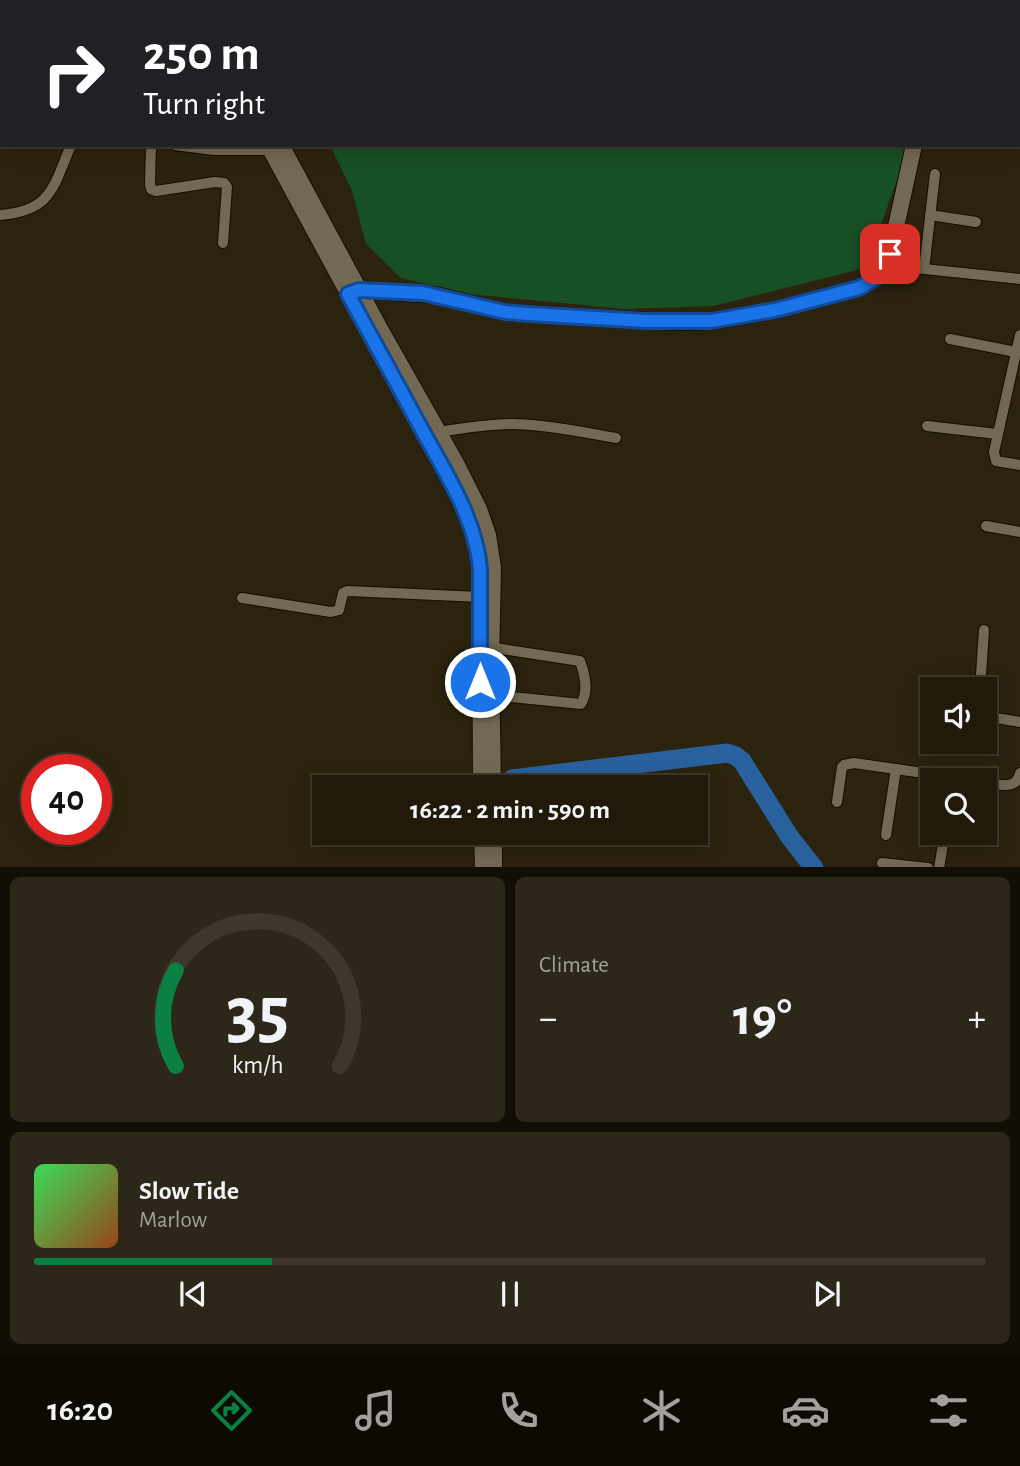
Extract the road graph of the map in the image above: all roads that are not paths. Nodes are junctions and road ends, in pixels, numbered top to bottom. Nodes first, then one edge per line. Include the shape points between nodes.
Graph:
1 (70, 147) edge
2 (151, 147) edge
3 (191, 147) edge
4 (273, 147) edge
5 (914, 147) edge
6 (935, 174) dead end
7 (0, 215) edge
8 (930, 215) junction
9 (976, 222) dead end
10 (223, 243) dead end
11 (886, 265) junction
12 (924, 269) junction
13 (1020, 279) edge
14 (353, 292) junction
15 (1020, 335) edge
16 (950, 339) dead end
17 (1016, 352) junction
18 (927, 426) dead end
19 (438, 432) junction
20 (997, 434) junction
21 (616, 438) dead end
22 (1020, 466) edge
23 (986, 526) dead end
24 (1020, 532) edge
25 (480, 597) junction
26 (242, 598) dead end
27 (984, 630) dead end
28 (486, 647) junction
29 (981, 677) edge
30 (492, 695) junction
31 (997, 718) edge
32 (1020, 722) edge
33 (896, 769) junction
34 (1020, 772) edge
35 (920, 773) edge
36 (481, 775) edge
37 (493, 775) edge
38 (997, 784) edge
39 (837, 802) dead end
40 (886, 835) dead end
41 (482, 845) edge
42 (494, 845) edge
43 (943, 845) edge
44 (882, 863) dead end
45 (483, 867) edge
46 (494, 867) edge
47 (928, 867) edge
48 (939, 867) edge

1 - 7 street via 50,195 15,214
2 - 10 street via 151,189 215,182 227,187
3 - 4 street
4 - 14 street
5 - 11 street
6 - 8 street
8 - 9 street
8 - 12 street
11 - 12 street
11 - 14 street via 859,288 775,310 698,321 505,312 435,295
12 - 13 street
14 - 19 street
14 - 25 street via 466,513 478,551
15 - 17 street
16 - 17 street
17 - 20 street
18 - 20 street
19 - 21 street via 511,424
19 - 28 street via 488,535 493,568
20 - 22 street via 996,461
23 - 24 street
25 - 26 street via 348,591 343,593 339,610 331,612
25 - 28 street
27 - 29 street
28 - 30 street
28 - 30 street via 580,661 586,677 581,704
28 - 36 street
30 - 37 street
31 - 32 street
33 - 35 street
33 - 39 street via 844,765
33 - 40 street
34 - 38 street via 1015,784
41 - 45 street
42 - 46 street
43 - 48 street
44 - 47 street

